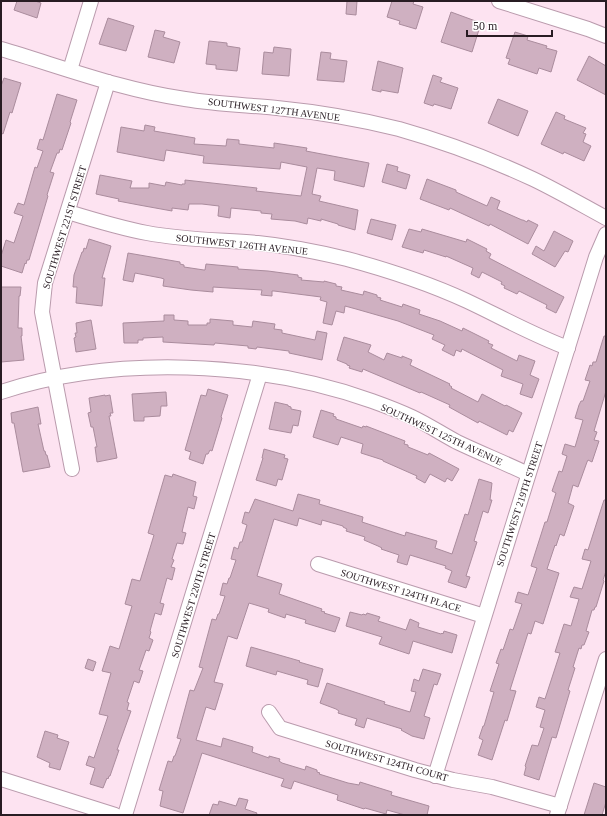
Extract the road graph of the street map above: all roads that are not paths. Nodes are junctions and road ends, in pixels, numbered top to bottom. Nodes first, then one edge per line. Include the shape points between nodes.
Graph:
1 (91, 1) edge
2 (505, 2) edge
3 (606, 36) edge
4 (1, 49) edge
5 (70, 70) junction
6 (108, 82) junction
7 (68, 212) junction
8 (606, 218) edge
9 (606, 234) edge
10 (568, 348) junction
11 (260, 374) junction
12 (54, 377) junction
13 (1, 392) edge
14 (72, 469) dead end
15 (528, 474) junction
16 (318, 564) dead end
17 (484, 616) junction
18 (606, 659) edge
19 (269, 712) dead end
20 (435, 776) junction
21 (1, 779) edge
22 (558, 811) edge
23 (115, 815) edge
24 (125, 815) edge

1 - 5 street
2 - 3 street
4 - 5 street, SOUTHWEST 127TH AVENUE
5 - 6 street, SOUTHWEST 127TH AVENUE
6 - 7 street, SOUTHWEST 221ST STREET
6 - 8 street, SOUTHWEST 127TH AVENUE via 186,99 300,110 397,129 446,144 505,167
7 - 10 street, SOUTHWEST 126TH AVENUE via 148,233 309,250 395,272 435,287
7 - 12 street, SOUTHWEST 221ST STREET via 45,283 42,312
9 - 10 street, SOUTHWEST 219TH STREET via 596,257
10 - 15 street, SOUTHWEST 219TH STREET
11 - 12 street, SOUTHWEST 125TH AVENUE via 187,367 127,368
11 - 15 street, SOUTHWEST 125TH AVENUE via 346,392 373,402 412,417 457,442
11 - 24 street, SOUTHWEST 220TH STREET
12 - 13 street, SOUTHWEST 125TH AVENUE
12 - 14 street, SOUTHWEST 221ST STREET
15 - 17 street, SOUTHWEST 219TH STREET
16 - 17 street, SOUTHWEST 124TH PLACE
17 - 20 street, SOUTHWEST 219TH STREET
18 - 22 street
19 - 20 street, SOUTHWEST 124TH COURT via 280,728
20 - 22 street, SOUTHWEST 124TH COURT via 492,787
21 - 23 street

